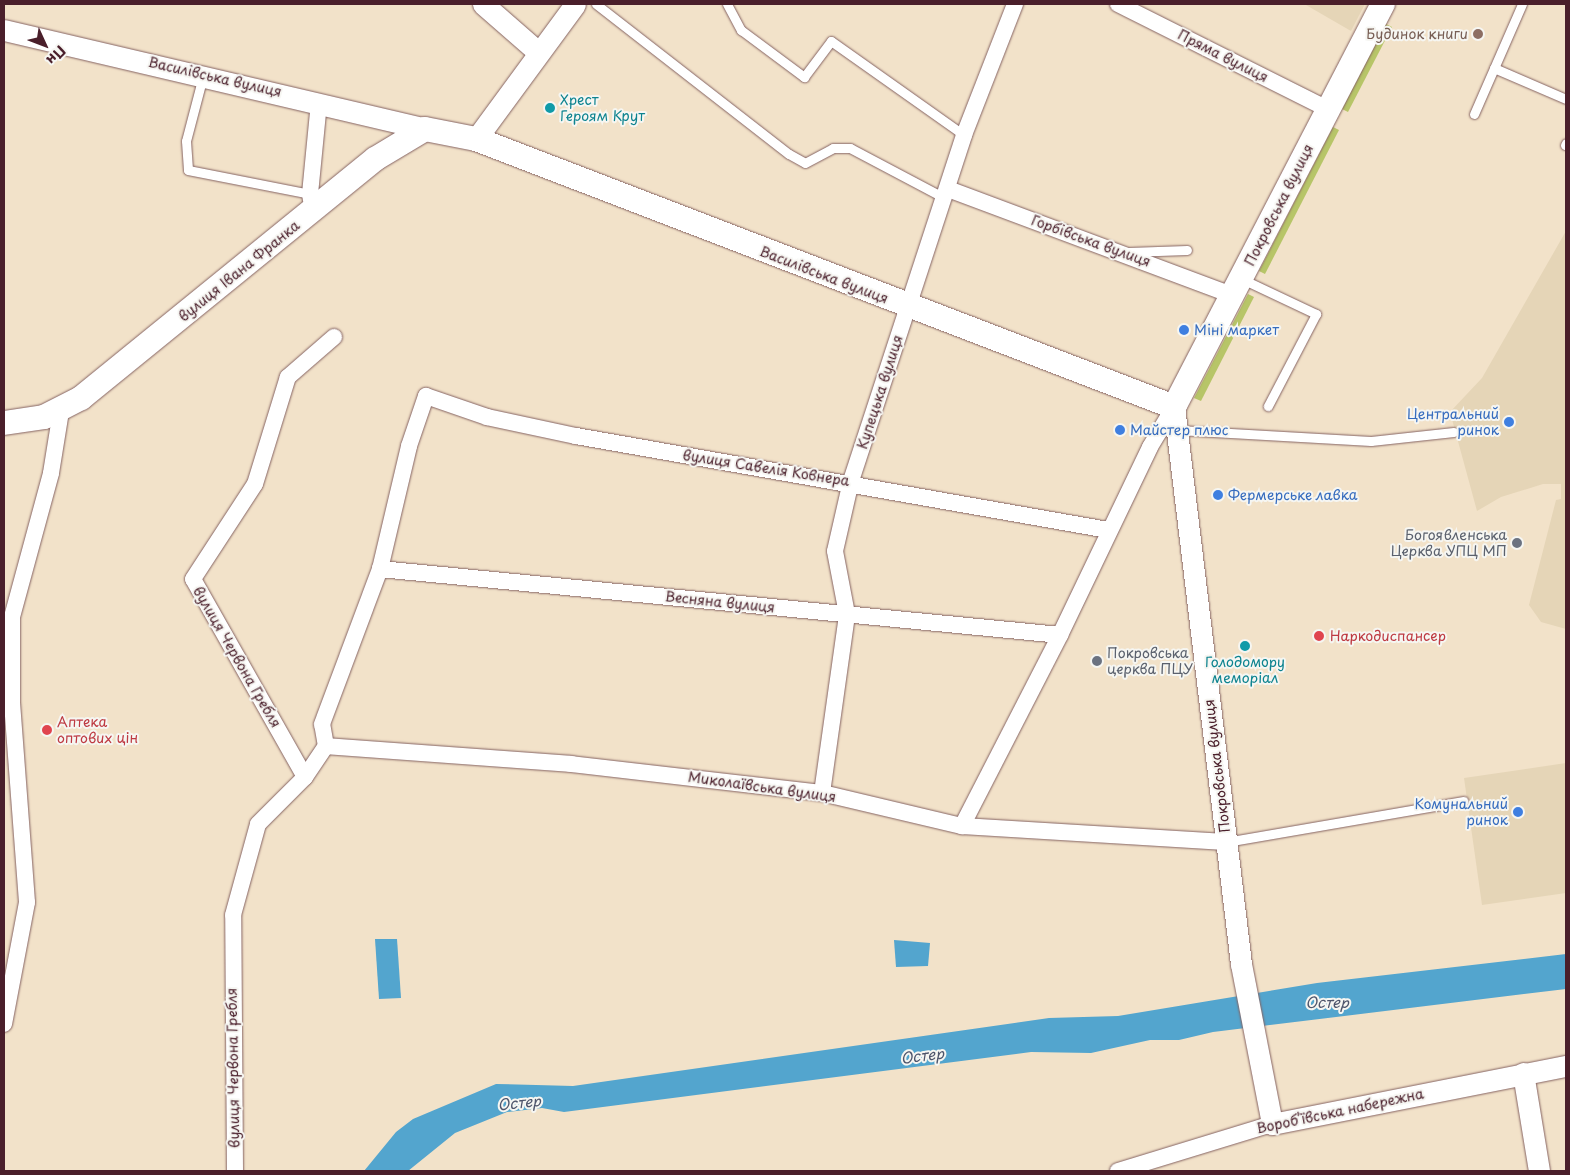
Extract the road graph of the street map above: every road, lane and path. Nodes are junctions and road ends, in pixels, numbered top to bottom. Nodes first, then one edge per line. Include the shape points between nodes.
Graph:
1 (483, 4) edge
2 (575, 4) edge
3 (596, 4) edge
4 (727, 4) edge
5 (1015, 4) edge
6 (1118, 4) edge
7 (1383, 4) edge
8 (1522, 4) edge
9 (4, 30) edge
10 (538, 52) junction
11 (1494, 68) junction
12 (204, 74) junction
13 (1566, 99) edge
14 (319, 102) junction
15 (1328, 108) junction
16 (1474, 114) dead end
17 (426, 129) junction
18 (964, 135) junction
19 (476, 139) junction
20 (946, 193) junction
21 (311, 203) junction
22 (1187, 250) dead end
23 (1127, 253) junction
24 (1238, 287) junction
25 (907, 307) junction
26 (334, 336) dead end
27 (1268, 406) dead end
28 (61, 411) junction
29 (1175, 418) junction
30 (4, 423) edge
31 (1454, 432) dead end
32 (850, 481) junction
33 (1108, 530) junction
34 (380, 569) junction
35 (847, 614) junction
36 (1060, 635) junction
37 (326, 746) junction
38 (305, 777) junction
39 (822, 793) junction
40 (1463, 801) dead end
41 (962, 826) junction
42 (1226, 842) junction
43 (4, 1024) edge
44 (1566, 1066) edge
45 (1523, 1073) junction
46 (1272, 1124) junction
47 (235, 1171) edge
48 (1118, 1171) edge
49 (1539, 1171) edge

1 - 10 street
2 - 10 street
3 - 20 lane via 789,154 805,163 833,148 850,148
4 - 18 lane via 741,30 804,77 831,41
5 - 18 street, Купецька вулиця
6 - 15 street, Пряма вулиця
7 - 15 main road, Покровська вулиця
8 - 11 lane
9 - 12 street, Василівська вулиця
10 - 19 street
11 - 13 lane
11 - 16 lane
12 - 14 street, Василівська вулиця
12 - 21 lane via 186,141 188,170
14 - 17 street, Василівська вулиця
14 - 21 street
15 - 24 main road, Покровська вулиця
17 - 19 main road
17 - 21 main road, вулиця Івана Франка
18 - 20 street, Купецька вулиця
19 - 25 main road, Василівська вулиця
20 - 23 street, Горбівська вулиця
20 - 25 street, Купецька вулиця
21 - 28 main road, вулиця Івана Франка
22 - 23 lane
23 - 24 street, Горбівська вулиця
24 - 27 lane via 1316,314
24 - 29 main road, Покровська вулиця
25 - 29 main road, Василівська вулиця
25 - 32 street, Купецька вулиця
26 - 38 street, вулиця Червона Гребля via 288,378 256,484 193,579
28 - 30 main road, вулиця Івана Франка
28 - 43 street via 51,473 12,617 10,664 27,902
29 - 31 lane via 1371,441
29 - 33 street, Покровська вулиця
29 - 42 street, Покровська вулиця
32 - 33 street, вулиця Савелія Ковнера
32 - 34 street, вулиця Савелія Ковнера via 576,436 487,417 426,396 409,446
32 - 35 street, Купецька вулиця via 835,551
33 - 36 street, Покровська вулиця
34 - 35 street, Весняна вулиця
34 - 37 street via 322,724
35 - 36 street, Весняна вулиця
35 - 39 street, Купецька вулиця
36 - 41 street, Покровська вулиця
37 - 38 street, вулиця Червона Гребля
37 - 39 street, Миколаївська вулиця via 571,764
38 - 47 street, вулиця Червона Гребля via 258,824 232,916
39 - 41 street, Миколаївська вулиця
40 - 42 lane
41 - 42 street, Миколаївська вулиця
42 - 46 street, Покровська вулиця via 1241,964
44 - 45 street, Воробʼївська набережна
45 - 46 street, Воробʼївська набережна
45 - 49 street
46 - 48 street, Воробʼївська набережна

